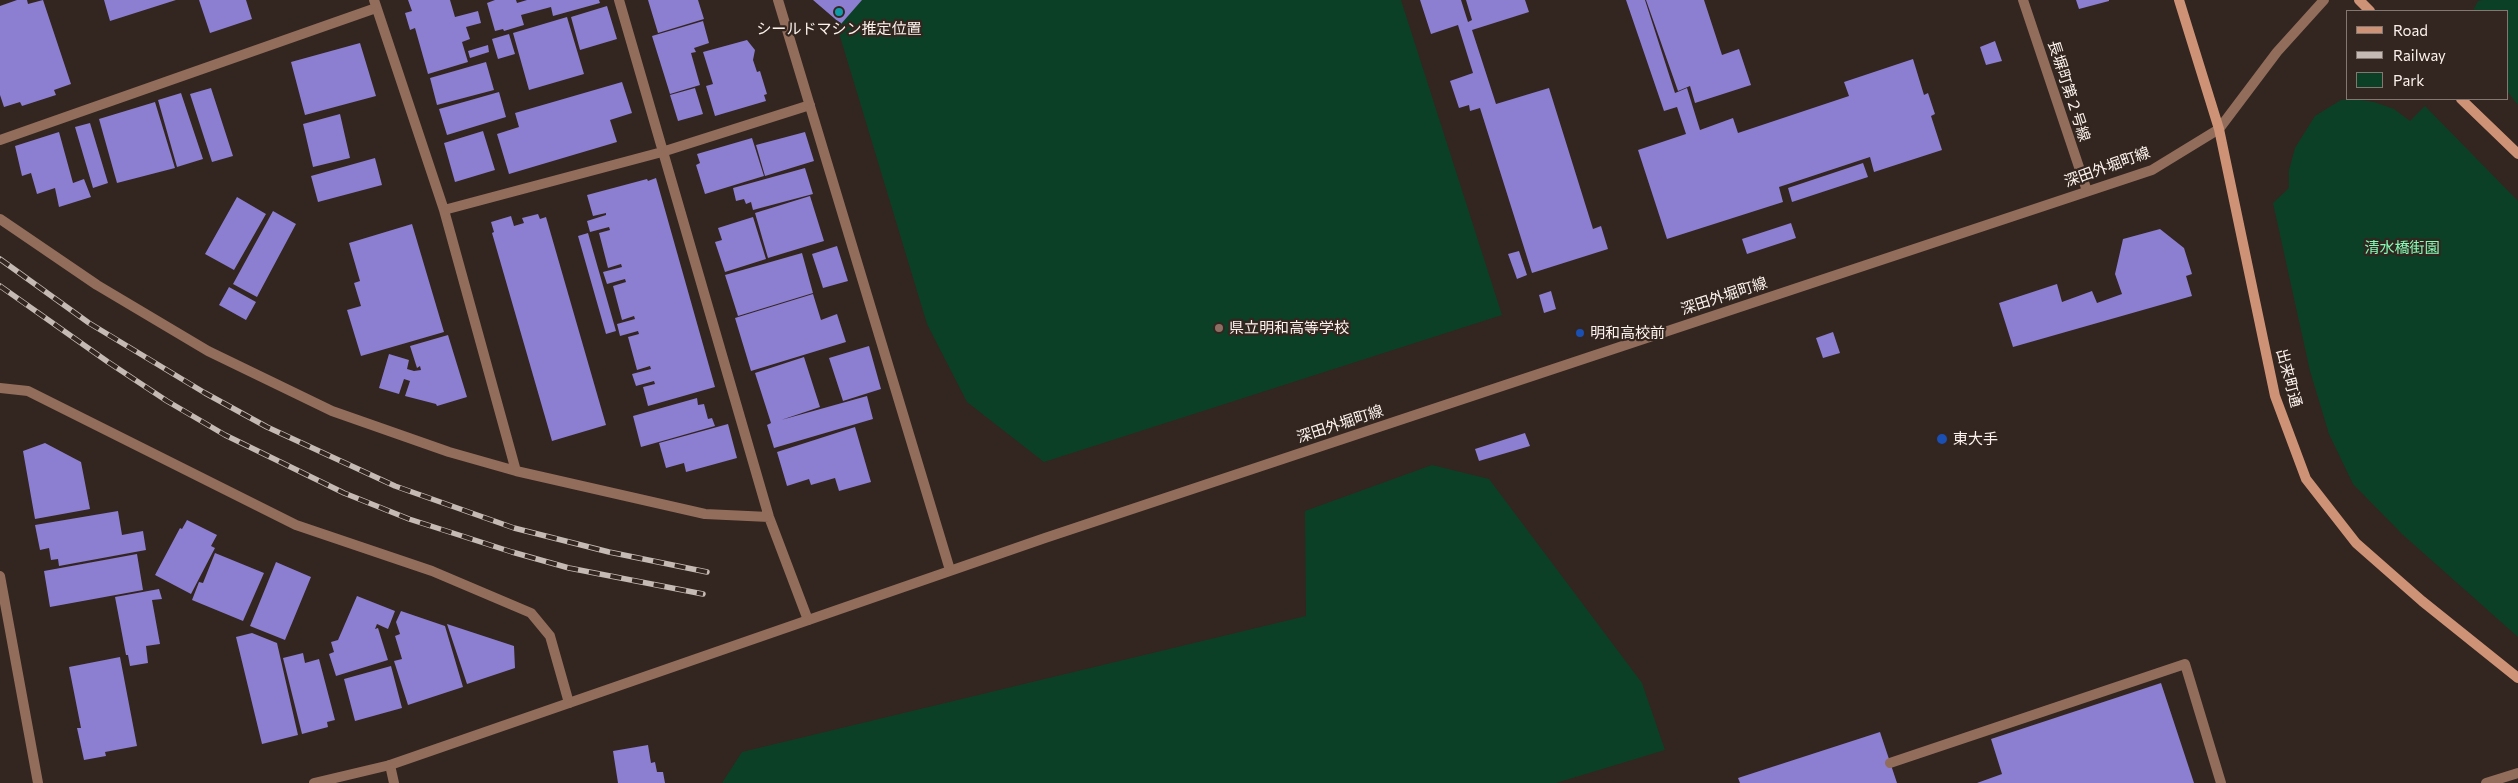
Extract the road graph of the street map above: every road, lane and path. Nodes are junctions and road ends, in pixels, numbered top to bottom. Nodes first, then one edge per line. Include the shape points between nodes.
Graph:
1 (619, 0) edge
2 (778, 0) edge
3 (2023, 0) edge
4 (2179, 0) edge
5 (2324, 0) edge
6 (2359, 0) edge
7 (375, 4) edge
8 (2369, 10) edge
9 (2462, 100) edge
10 (810, 105) junction
11 (2218, 129) junction
12 (0, 140) edge
13 (662, 152) junction
14 (2518, 154) edge
15 (2087, 191) junction
16 (444, 210) junction
17 (0, 220) edge
18 (0, 388) edge
19 (516, 471) junction
20 (769, 517) junction
21 (950, 570) junction
22 (0, 576) edge
23 (808, 620) junction
24 (2518, 678) edge
25 (569, 703) junction
26 (1890, 763) dead end
27 (390, 765) junction
28 (2518, 773) edge
29 (38, 783) edge
30 (314, 783) edge
31 (394, 783) edge
32 (2221, 783) edge
33 (2486, 783) edge

1 - 13 street
2 - 10 street
3 - 15 street, 長塀町第２号線
4 - 11 main road, 出来町通
5 - 11 street, 深田外堀町線 via 2277,52
6 - 8 main road
7 - 12 street
7 - 16 street
9 - 14 main road
10 - 13 street
10 - 21 street
11 - 15 street, 深田外堀町線 via 2152,170
11 - 24 main road, 出来町通 via 2275,396 2306,479 2356,543
13 - 16 street
13 - 20 street
15 - 21 street, 深田外堀町線
16 - 19 street
17 - 19 street via 97,285 217,355 332,411 449,452
18 - 25 street via 28,391 296,525 432,571 531,613 550,636
19 - 20 street via 705,514
20 - 23 street
21 - 23 street, 深田外堀町線
22 - 29 street
23 - 25 street, 深田外堀町線
25 - 27 street, 深田外堀町線
26 - 32 street via 2185,664
27 - 30 street, 深田外堀町線
27 - 31 street
28 - 33 street

